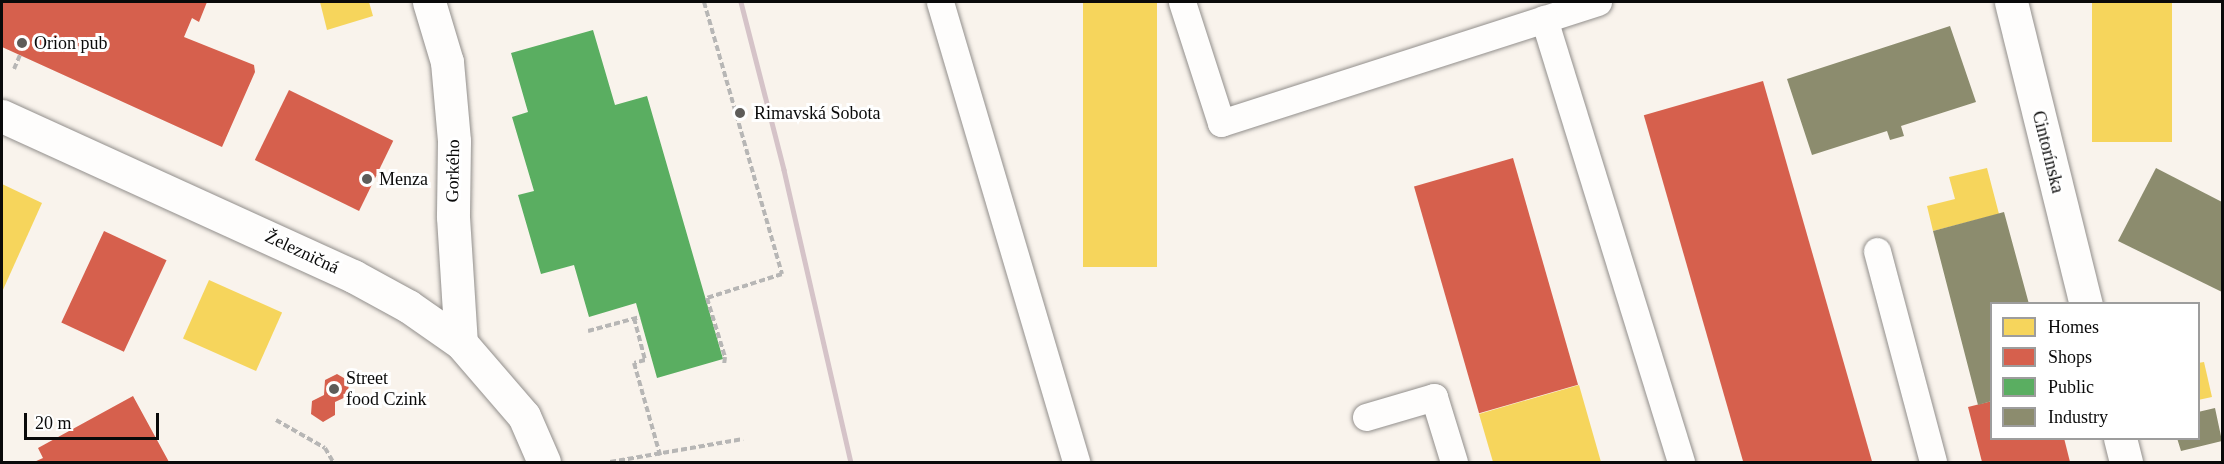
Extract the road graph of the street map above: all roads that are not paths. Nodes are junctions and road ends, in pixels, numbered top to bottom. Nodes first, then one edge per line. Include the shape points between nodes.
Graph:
1 (429, 2) edge
2 (940, 2) edge
3 (1182, 2) edge
4 (1598, 2) edge
5 (2011, 2) edge
6 (1544, 19) junction
7 (2, 116) edge
8 (1876, 251) dead end
9 (2086, 302) edge
10 (461, 343) junction
11 (1366, 417) dead end
12 (2120, 440) edge
13 (544, 462) edge
14 (1076, 462) edge
15 (1454, 462) edge
16 (1681, 462) edge
17 (1932, 462) edge
18 (2126, 462) edge

1 - 10 street, Gorkého via 447,62 454,141 453,217
2 - 14 lane
3 - 6 lane via 1221,123
4 - 6 lane
5 - 9 street, Cintorínska
6 - 16 lane
7 - 10 street, Železničná via 353,276 408,306
8 - 17 lane
10 - 13 street, Železničná via 524,416
11 - 15 lane via 1434,397
12 - 18 street

